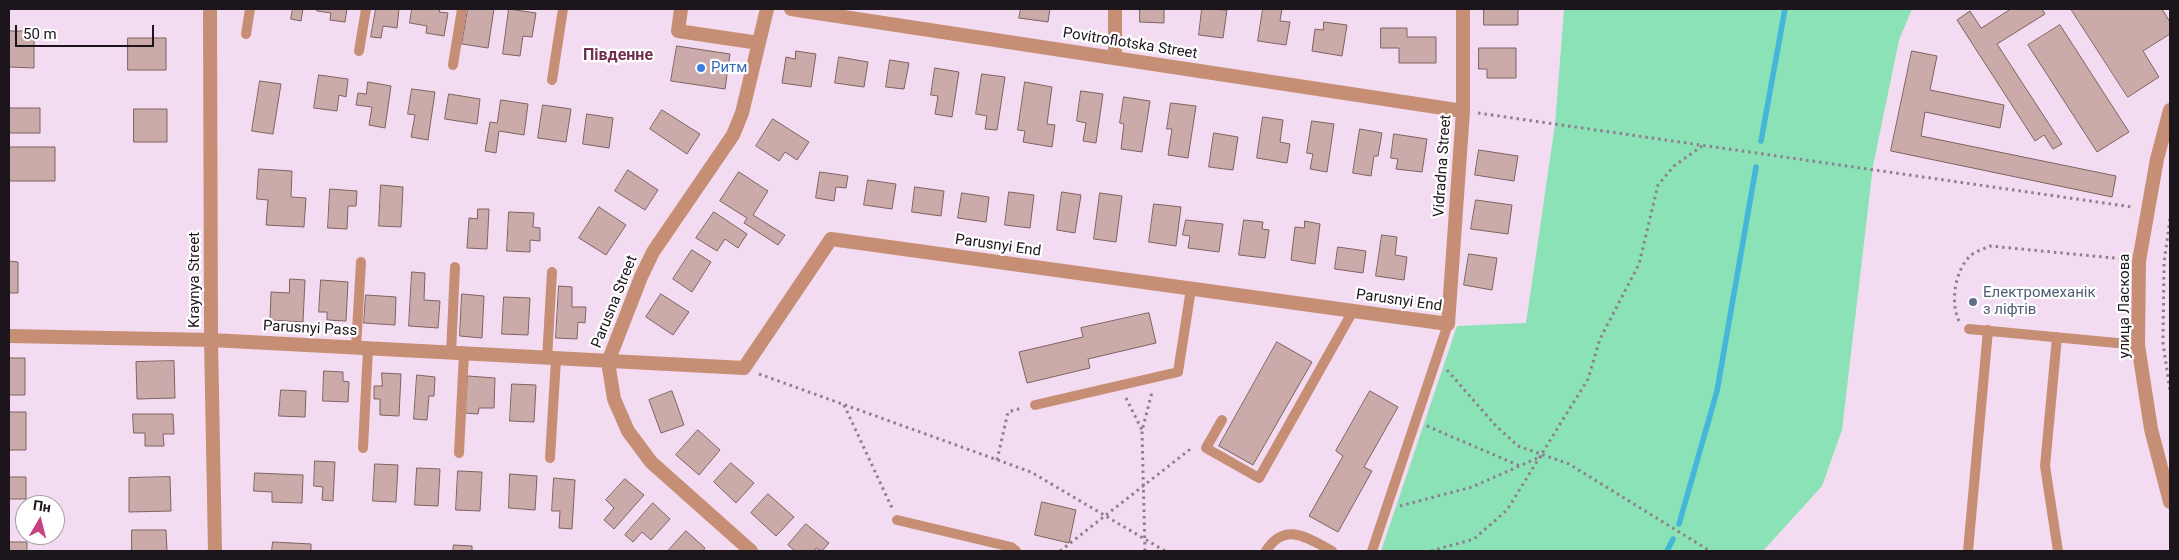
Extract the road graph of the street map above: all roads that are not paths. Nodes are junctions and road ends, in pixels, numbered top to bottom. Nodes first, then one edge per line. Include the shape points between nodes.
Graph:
1 (210, 9) edge
2 (250, 9) edge
3 (366, 9) edge
4 (462, 9) edge
5 (563, 9) edge
6 (682, 9) edge
7 (767, 9) edge
8 (791, 9) edge
9 (1115, 9) edge
10 (1463, 9) edge
11 (246, 34) dead end
12 (759, 43) junction
13 (359, 51) dead end
14 (1115, 58) junction
15 (453, 65) dead end
16 (552, 80) dead end
17 (2170, 110) edge
18 (1463, 111) junction
19 (361, 262) dead end
20 (455, 267) dead end
21 (552, 272) dead end
22 (1191, 289) junction
23 (1353, 311) junction
24 (1448, 324) junction
25 (1969, 329) road end
26 (1988, 330) junction
27 (9, 336) edge
28 (2057, 337) junction
29 (211, 340) junction
30 (2138, 345) junction
31 (362, 348) junction
32 (457, 353) junction
33 (552, 359) junction
34 (608, 362) junction
35 (1034, 405) dead end
36 (1222, 420) dead end
37 (363, 448) dead end
38 (459, 453) dead end
39 (550, 458) dead end
40 (2170, 502) edge
41 (897, 520) road end
42 (214, 551) edge
43 (751, 551) edge
44 (1016, 551) edge
45 (1266, 551) edge
46 (1332, 551) edge
47 (1372, 551) edge
48 (1968, 551) edge
49 (2058, 551) edge

1 - 29 street, Kraynya Street
2 - 11 lane
3 - 13 lane
4 - 15 lane
5 - 16 lane
6 - 12 street via 678,31
7 - 12 street, Parusna Street
8 - 14 street, Povitroflotska Street
9 - 14 street
10 - 18 street, Vidradna Street
12 - 34 street, Parusna Street via 734,135 653,252 640,277
14 - 18 street, Povitroflotska Street
17 - 30 street, улица Ласкова via 2146,209 2139,261
18 - 24 street, Vidradna Street
19 - 31 lane
20 - 32 lane
21 - 33 lane
22 - 23 street, Parusnyi End
22 - 34 street, Parusnyi End via 831,239 744,368
22 - 35 lane via 1178,372
23 - 24 street, Parusnyi End
23 - 36 lane via 1259,478 1206,448
24 - 47 lane
25 - 26 lane
26 - 28 lane
26 - 48 lane
27 - 29 street, Parusnyi Pass
28 - 30 lane
28 - 49 lane via 2045,466
29 - 31 street, Parusnyi Pass
29 - 42 street, Kraynya Street
30 - 40 street, улица Ласкова via 2151,429
31 - 32 street, Parusnyi Pass
31 - 37 lane
32 - 33 street, Parusnyi Pass
32 - 38 lane
33 - 34 street, Parusnyi Pass
33 - 39 lane
34 - 43 street, Parusna Street via 614,399 628,431 650,462
41 - 44 lane via 1011,546
45 - 46 lane via 1279,537 1298,534

